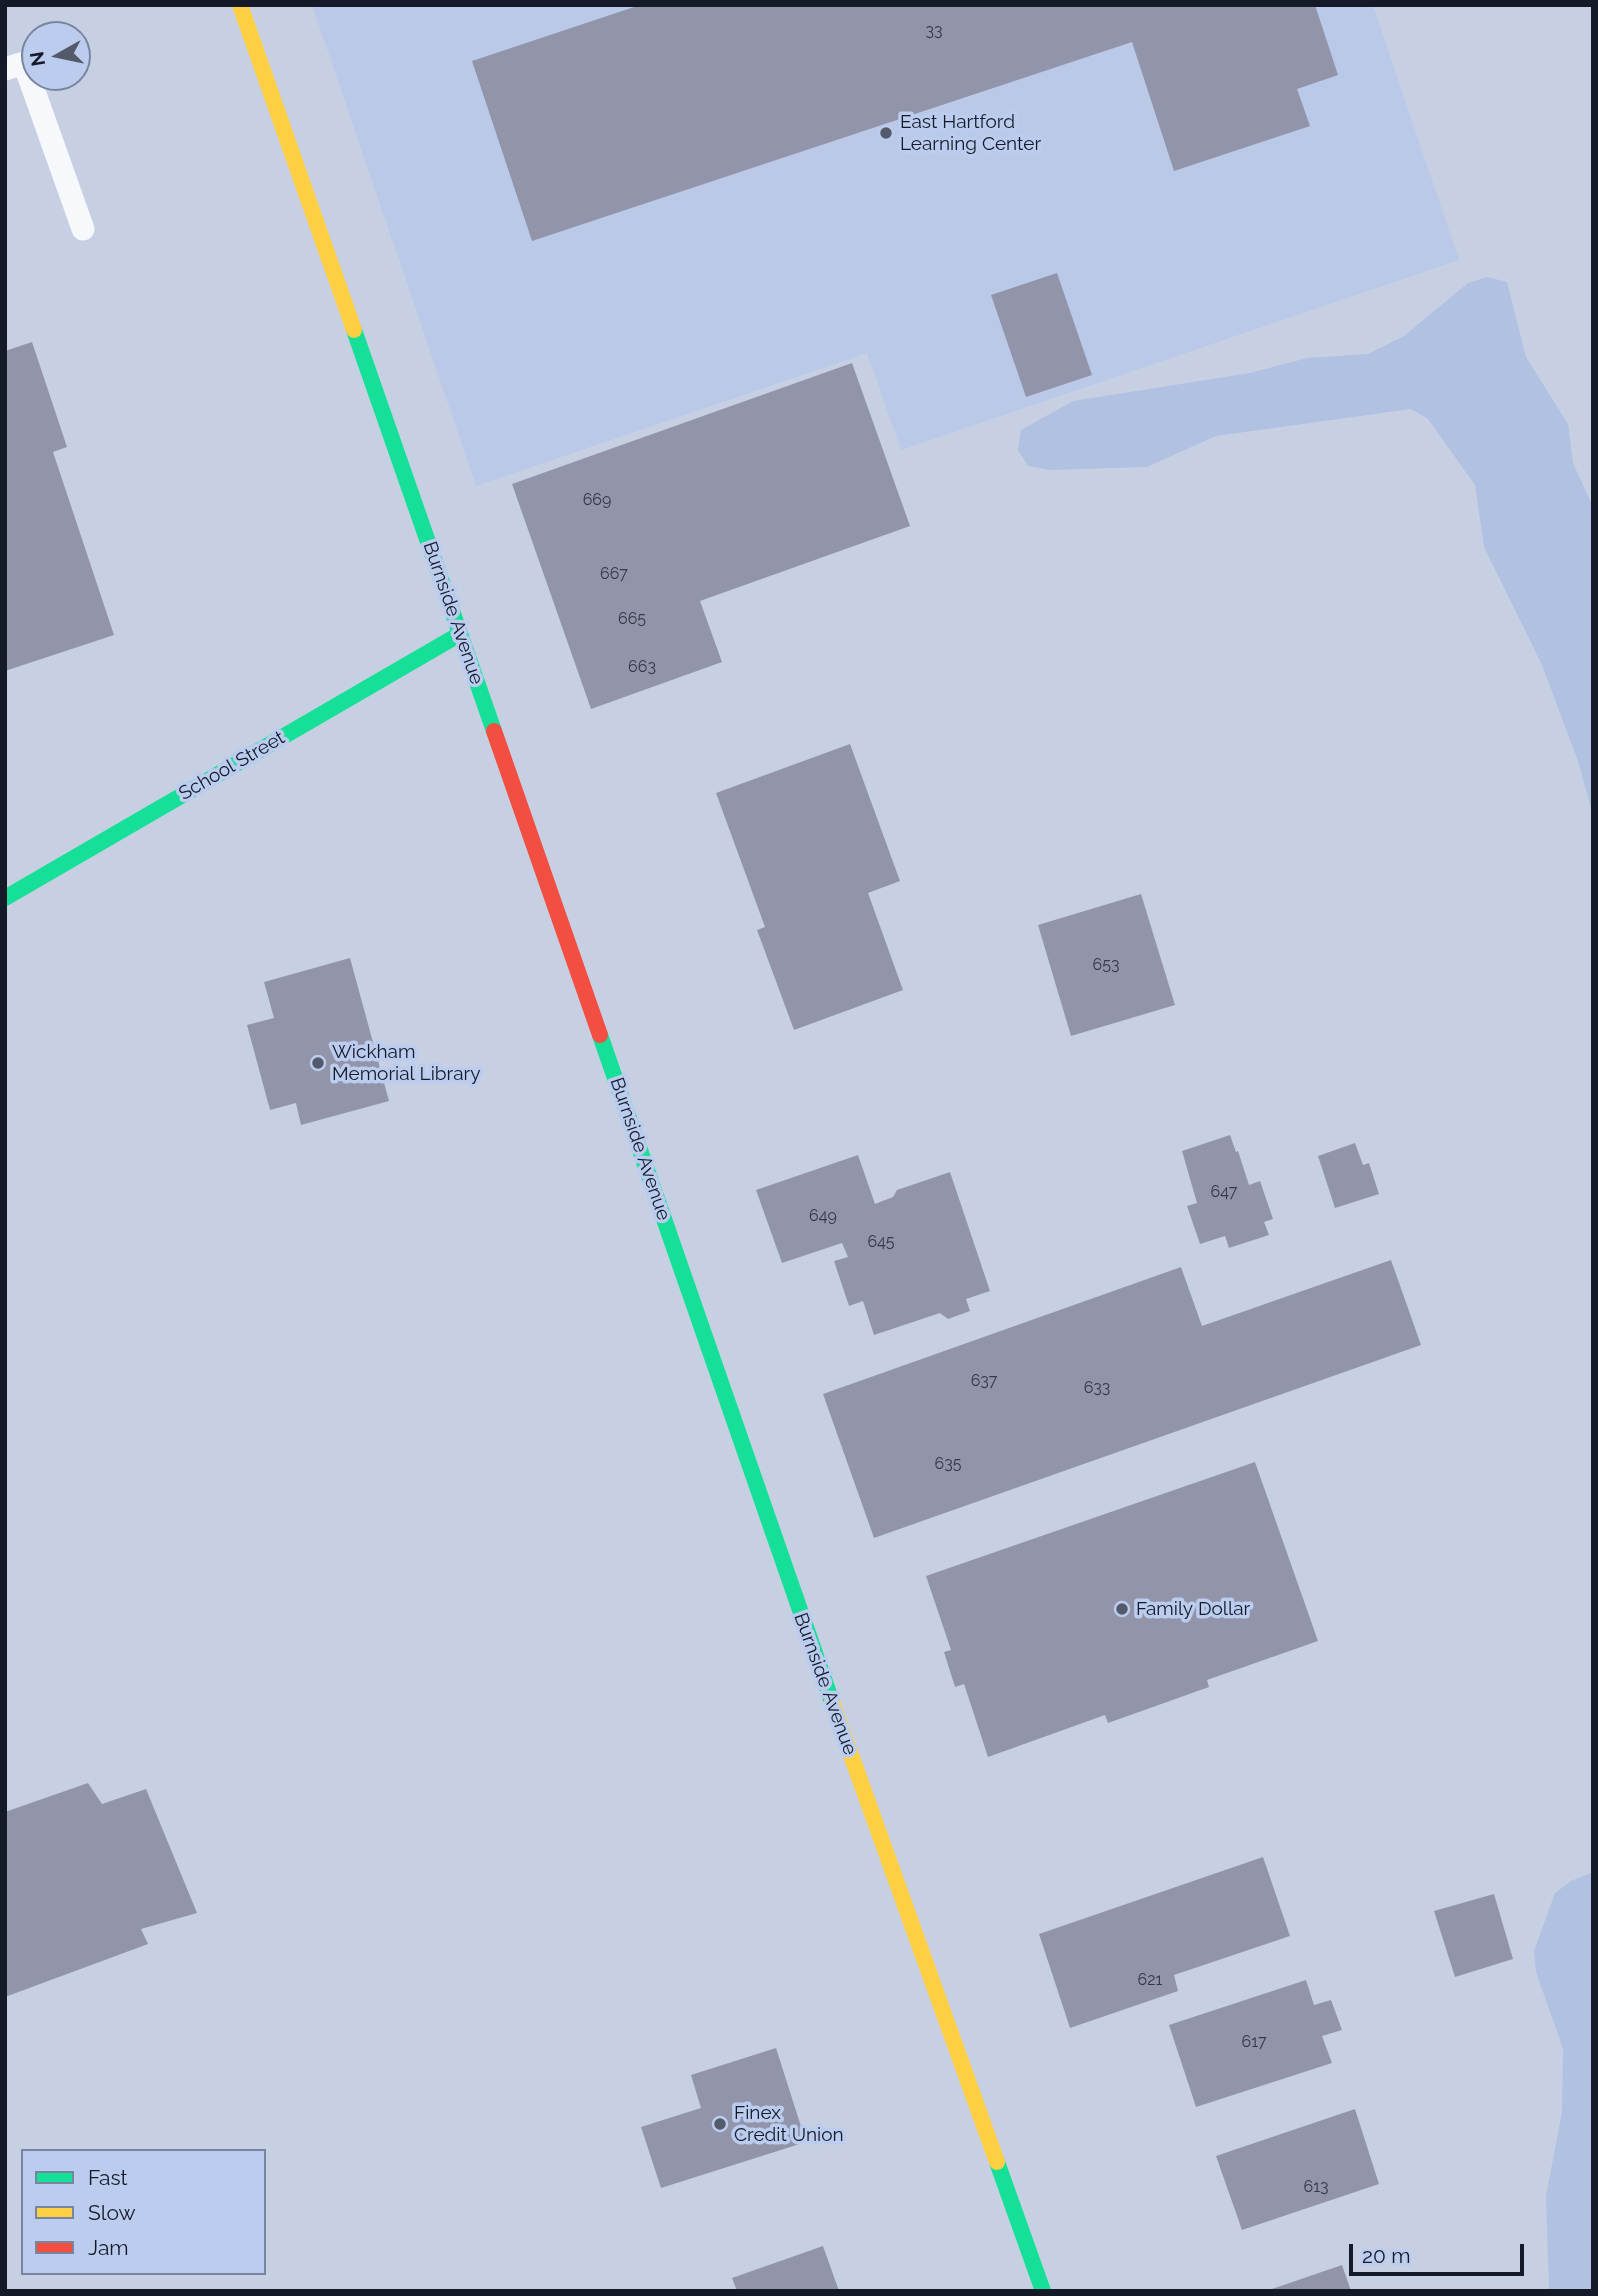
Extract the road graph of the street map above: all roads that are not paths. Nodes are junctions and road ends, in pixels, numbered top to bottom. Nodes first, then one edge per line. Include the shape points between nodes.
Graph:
1 (240, 5) edge
2 (5, 69) edge
3 (83, 229) dead end
4 (460, 634) junction
5 (5, 898) edge
6 (1043, 2291) edge

1 - 4 main road, Burnside Avenue
2 - 3 lane via 24,63
4 - 5 main road, School Street
4 - 6 main road, Burnside Avenue via 793,1594

